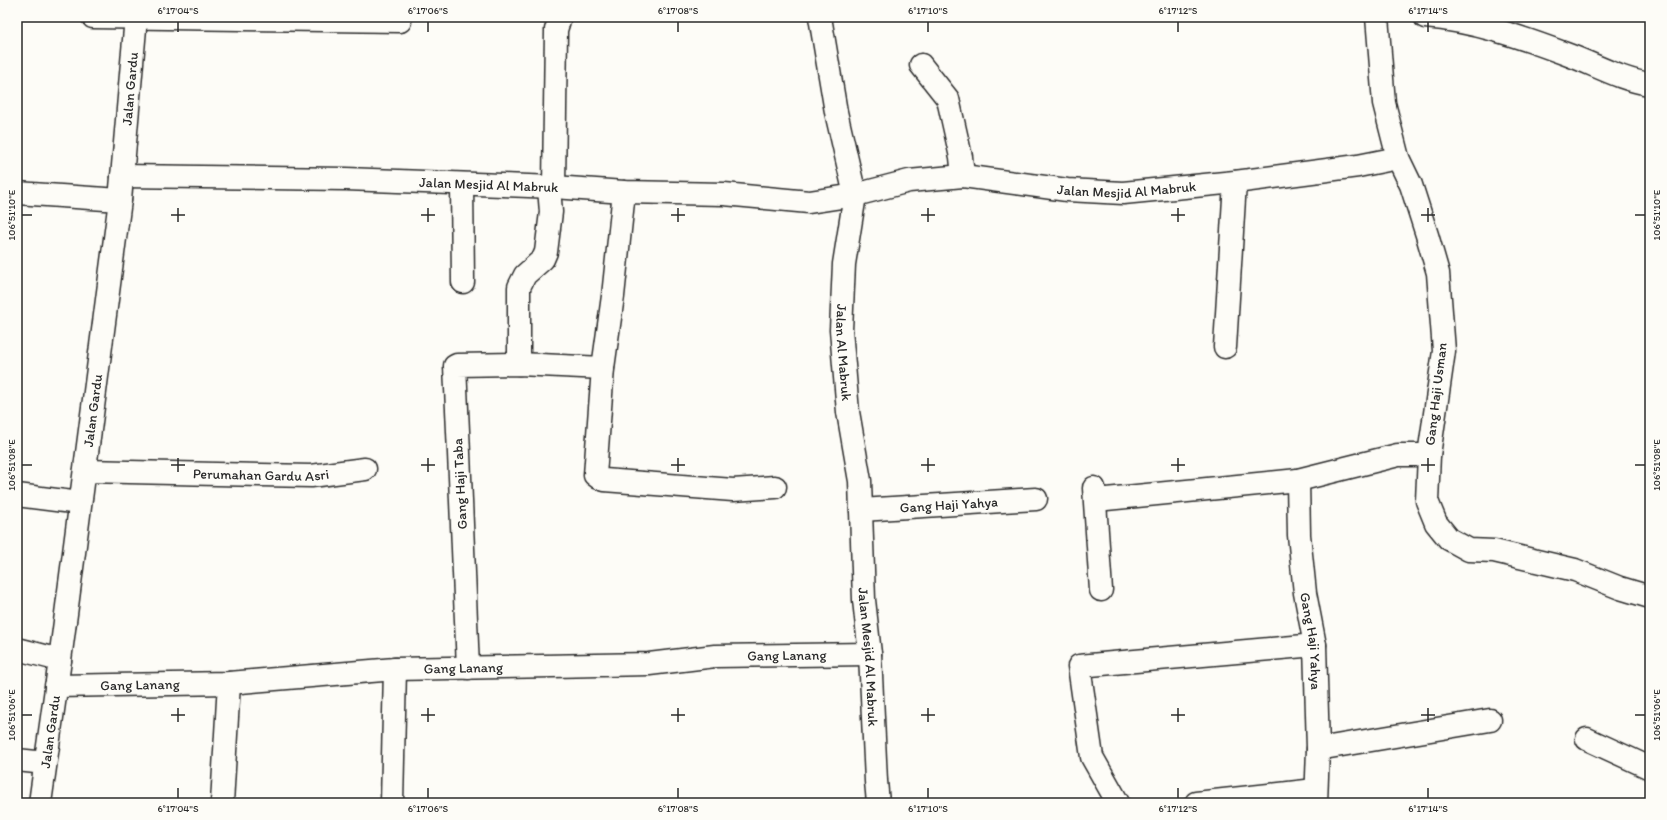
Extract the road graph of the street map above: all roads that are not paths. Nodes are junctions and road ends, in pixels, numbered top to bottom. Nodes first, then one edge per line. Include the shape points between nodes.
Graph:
1 (93, 17) edge
2 (136, 17) edge
3 (560, 17) edge
4 (820, 17) edge
5 (1377, 17) edge
6 (1425, 17) edge
7 (400, 20) dead end
8 (921, 65) dead end
9 (1650, 84) edge
10 (1398, 158) junction
11 (122, 176) junction
12 (963, 176) junction
13 (1235, 182) junction
14 (462, 184) junction
15 (551, 187) junction
16 (624, 192) junction
17 (17, 193) edge
18 (855, 195) junction
19 (120, 200) junction
20 (463, 282) dead end
21 (1225, 347) dead end
22 (519, 364) junction
23 (603, 368) junction
24 (1429, 455) junction
25 (364, 468) dead end
26 (85, 471) junction
27 (1298, 480) junction
28 (775, 487) dead end
29 (17, 495) edge
30 (1036, 499) dead end
31 (80, 503) junction
32 (861, 510) junction
33 (1101, 590) dead end
34 (1650, 597) edge
35 (1315, 646) junction
36 (17, 649) edge
37 (870, 654) junction
38 (60, 660) junction
39 (468, 668) junction
40 (395, 669) junction
41 (229, 683) junction
42 (56, 686) junction
43 (1490, 720) dead end
44 (1587, 739) dead end
45 (1318, 749) junction
46 (17, 760) edge
47 (45, 763) junction
48 (1650, 768) edge
49 (1316, 796) edge
50 (40, 803) edge
51 (222, 803) edge
52 (392, 803) edge
53 (878, 803) edge
54 (1118, 803) edge
55 (1196, 803) edge

1 - 2 street
2 - 7 street
2 - 11 street, Jalan Gardu
3 - 15 street via 556,30
4 - 18 street via 836,112
5 - 10 street, Gang Haji Usman via 1384,103
6 - 9 street via 1501,31 1567,54 1618,76
8 - 12 street via 948,99
10 - 13 street, Jalan Mesjid Al Mabruk via 1358,166
10 - 24 street, Gang Haji Usman via 1411,185 1438,273 1444,351
11 - 14 street, Jalan Mesjid Al Mabruk via 338,179
11 - 19 street, Jalan Gardu
12 - 13 street, Jalan Mesjid Al Mabruk via 1067,190 1123,192
12 - 18 street, Jalan Mesjid Al Mabruk via 909,181
13 - 21 street
14 - 15 street, Jalan Mesjid Al Mabruk
14 - 20 street
15 - 16 street, Jalan Mesjid Al Mabruk
15 - 22 street via 546,252 543,259 525,275 519,287
16 - 18 street, Jalan Mesjid Al Mabruk via 724,194 809,202
16 - 23 street
17 - 19 street
18 - 32 street, Jalan Al Mabruk via 844,264 841,330 848,412 860,481
19 - 26 street, Jalan Gardu
22 - 23 street, Gang Haji Taba
22 - 39 street, Gang Haji Taba via 457,364 454,369 460,453
23 - 28 street via 595,475 598,478 733,490
24 - 27 street via 1398,455
24 - 34 street, Gang Haji Usman via 1427,501 1436,523 1449,539 1469,550 1494,551 1574,570
25 - 26 street, Perumahan Gardu Asri via 311,476
26 - 31 street, Jalan Gardu
27 - 33 street via 1095,494
27 - 35 street, Gang Haji Yahya via 1304,593
29 - 31 street
30 - 32 street, Gang Haji Yahya
31 - 38 street, Jalan Gardu
32 - 37 street, Jalan Mesjid Al Mabruk via 864,600
35 - 45 street, Gang Haji Yahya
35 - 54 street via 1079,666 1092,757
36 - 38 street
37 - 39 street, Gang Lanang via 715,656 649,664
37 - 53 street, Jalan Mesjid Al Mabruk
38 - 42 street, Jalan Gardu
39 - 40 street, Gang Lanang
40 - 41 street, Gang Lanang
40 - 52 street
41 - 42 street, Gang Lanang
41 - 51 street
42 - 47 street, Jalan Gardu
43 - 45 street
44 - 48 street
45 - 49 street, Gang Haji Yahya
46 - 47 street
47 - 50 street, Jalan Gardu
49 - 55 street

